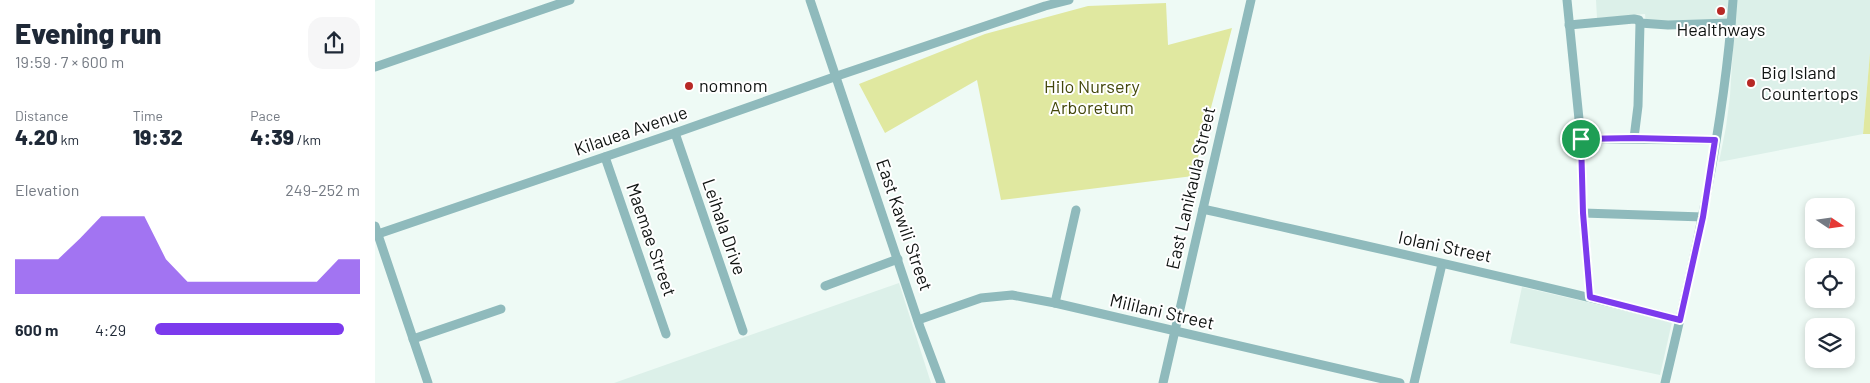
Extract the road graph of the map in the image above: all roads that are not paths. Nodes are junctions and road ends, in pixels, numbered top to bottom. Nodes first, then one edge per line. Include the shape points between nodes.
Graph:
1 (570, 0) edge
2 (810, 0) edge
3 (1069, 0) edge
4 (1251, 0) edge
5 (1567, 0) edge
6 (1733, 0) edge
7 (1044, 3) edge
8 (1640, 23) junction
9 (1731, 24) junction
10 (1569, 25) junction
11 (375, 67) edge
12 (837, 76) junction
13 (675, 133) junction
14 (1634, 138) junction
15 (1581, 139) junction
16 (1715, 140) junction
17 (605, 157) junction
18 (1203, 209) junction
19 (1076, 210) dead end
20 (1583, 213) junction
21 (1703, 217) junction
22 (376, 232) edge
23 (898, 259) junction
24 (1441, 264) junction
25 (825, 286) dead end
26 (1590, 297) junction
27 (1055, 303) junction
28 (501, 309) dead end
29 (918, 320) junction
30 (1680, 320) junction
31 (743, 331) dead end
32 (1175, 332) junction
33 (666, 334) dead end
34 (413, 339) junction
35 (428, 383) edge
36 (941, 383) edge
37 (1163, 383) edge
38 (1400, 383) edge
39 (1414, 383) edge
40 (1665, 383) edge

1 - 11 street
2 - 12 street, East Kawili Street
3 - 7 street, Kilauea Avenue
4 - 18 street, East Lanikaula Street
5 - 10 street
6 - 9 street
7 - 12 street, Kilauea Avenue
8 - 9 street
8 - 10 street via 1634,19
8 - 14 street
9 - 16 street via 1722,109
10 - 15 street
12 - 13 street, Kilauea Avenue
12 - 23 street, East Kawili Street
13 - 17 street, Kilauea Avenue
13 - 31 street, Leihala Drive
14 - 15 street
14 - 16 street
15 - 20 street
16 - 21 street
17 - 22 street, Kilauea Avenue
17 - 33 street, Maemae Street
18 - 24 street, Iolani Street
18 - 32 street, East Lanikaula Street
19 - 27 street
20 - 21 street
20 - 26 street
21 - 30 street
22 - 34 street
23 - 25 street
23 - 29 street, East Kawili Street
24 - 26 street, Iolani Street
24 - 39 street
26 - 30 street, Iolani Street
27 - 29 street, Mililani Street via 1012,295 981,298
27 - 32 street, Mililani Street
28 - 34 street
29 - 36 street, East Kawili Street
30 - 40 street
32 - 37 street, East Lanikaula Street
32 - 38 street, Mililani Street
34 - 35 street

